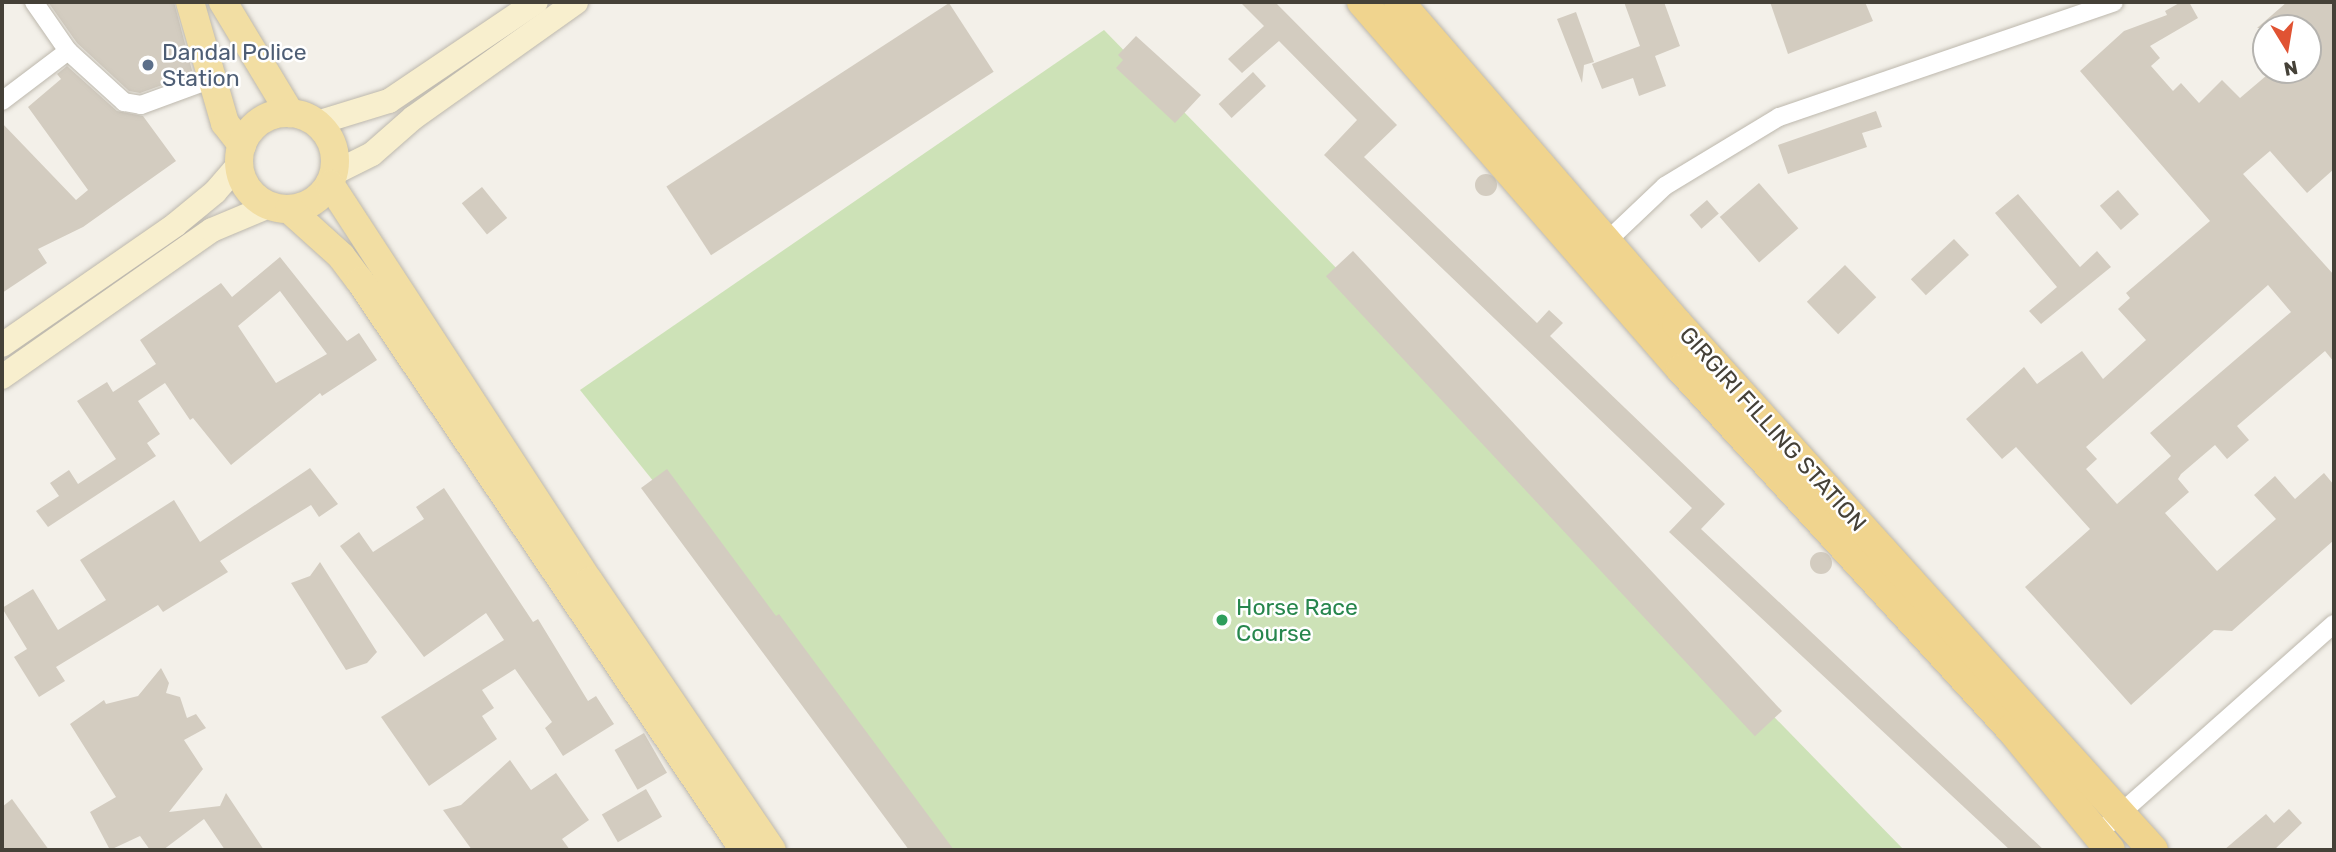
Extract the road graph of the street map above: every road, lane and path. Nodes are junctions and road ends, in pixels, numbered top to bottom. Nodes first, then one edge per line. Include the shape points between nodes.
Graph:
1 (34, 2) edge
2 (190, 2) edge
3 (223, 2) edge
4 (536, 2) edge
5 (576, 2) edge
6 (1362, 2) edge
7 (1399, 2) edge
8 (2114, 2) edge
9 (68, 51) junction
10 (212, 79) junction
11 (2, 101) edge
12 (290, 113) junction
13 (317, 123) junction
14 (240, 154) junction
15 (332, 179) junction
16 (279, 208) junction
17 (1606, 242) junction
18 (2, 345) edge
19 (2, 377) edge
20 (486, 443) junction
21 (2334, 624) edge
22 (2123, 813) junction
23 (2103, 842) edge
24 (744, 850) edge
25 (772, 850) edge
26 (2153, 850) edge

1 - 9 street
2 - 10 main road
3 - 12 main road
4 - 13 main road via 389,101
5 - 15 main road
6 - 23 highway via 1681,369 2011,729
7 - 17 highway, GIRGIRI FILLING STATION
8 - 17 street via 1779,117 1665,186
9 - 10 street via 124,102 141,105
9 - 11 street
10 - 14 main road
12 - 13 main road
12 - 14 main road via 261,121
13 - 15 main road via 329,137
14 - 16 main road via 248,189
14 - 18 main road via 215,192 175,225
15 - 16 main road via 317,199
15 - 20 main road
16 - 19 main road via 212,229
16 - 20 main road via 341,256
17 - 22 highway, GIRGIRI FILLING STATION
20 - 24 main road
20 - 25 main road
21 - 22 street
22 - 23 street
22 - 26 highway, GIRGIRI FILLING STATION

